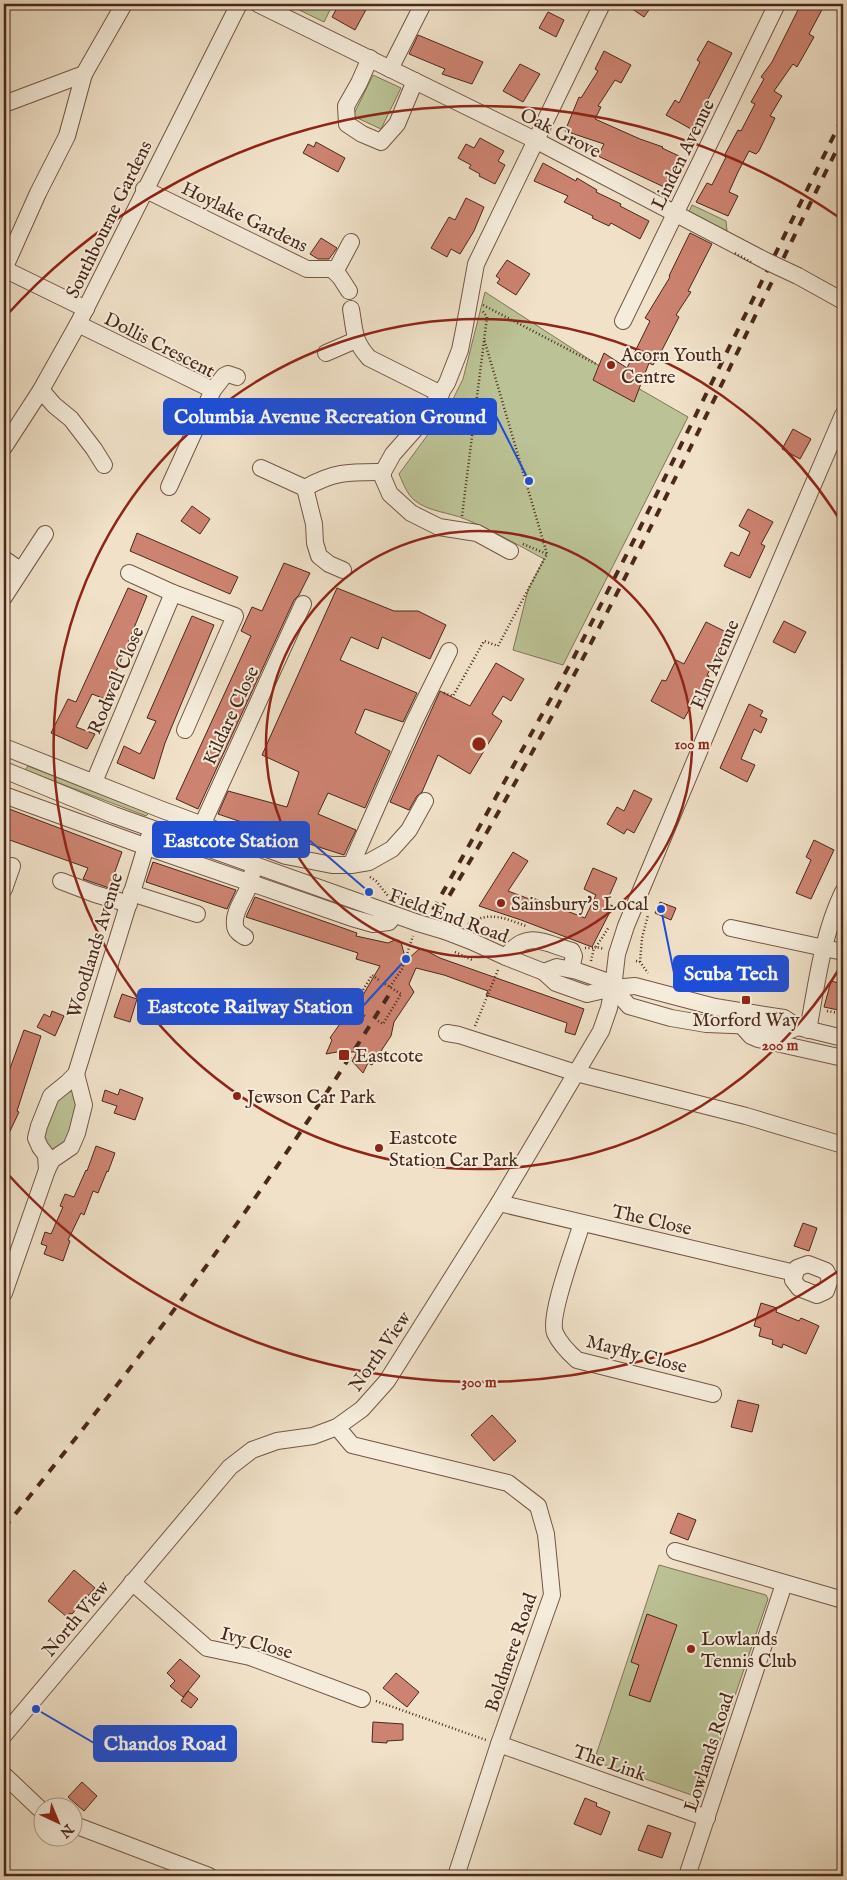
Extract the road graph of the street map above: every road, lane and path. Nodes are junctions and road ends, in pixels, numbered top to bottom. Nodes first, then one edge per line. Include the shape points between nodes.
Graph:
1 (10, 4) edge
2 (124, 4) edge
3 (239, 4) edge
4 (258, 4) edge
5 (423, 4) edge
6 (602, 4) edge
7 (777, 4) edge
8 (4, 12) edge
9 (370, 58) junction
10 (390, 69) junction
11 (84, 74) junction
12 (415, 81) junction
13 (4, 104) edge
14 (535, 140) junction
15 (4, 141) edge
16 (4, 155) edge
17 (144, 190) junction
18 (675, 213) junction
19 (351, 242) dead end
20 (4, 269) edge
21 (335, 272) junction
22 (350, 291) dead end
23 (475, 301) dead end
24 (843, 301) edge
25 (479, 306) dead end
26 (86, 309) junction
27 (351, 309) dead end
28 (623, 321) dead end
29 (78, 324) junction
30 (484, 339) junction
31 (356, 340) junction
32 (326, 353) dead end
33 (598, 366) dead end
34 (237, 377) dead end
35 (41, 390) junction
36 (213, 390) junction
37 (440, 394) junction
38 (843, 415) edge
39 (4, 447) edge
40 (837, 449) edge
41 (104, 465) dead end
42 (261, 468) dead end
43 (383, 472) junction
44 (169, 487) dead end
45 (305, 488) junction
46 (467, 520) dead end
47 (45, 534) dead end
48 (516, 547) joint
49 (547, 554) junction
50 (4, 559) edge
51 (20, 570) junction
52 (343, 570) dead end
53 (129, 572) dead end
54 (173, 593) junction
55 (4, 598) edge
56 (303, 604) dead end
57 (449, 651) dead end
58 (439, 691) dead end
59 (186, 730) dead end
60 (4, 747) edge
61 (22, 755) junction
62 (9, 772) edge
63 (94, 782) junction
64 (4, 795) edge
65 (425, 801) dead end
66 (160, 809) junction
67 (202, 824) junction
68 (153, 829) junction
69 (194, 843) junction
70 (256, 844) junction
71 (147, 847) junction
72 (302, 859) junction
73 (252, 865) junction
74 (351, 865) junction
75 (12, 866) dead end
76 (61, 881) dead end
77 (250, 882) junction
78 (300, 882) junction
79 (4, 889) edge
80 (843, 892) edge
81 (130, 898) junction
82 (197, 914) dead end
83 (394, 916) junction
84 (416, 928) junction
85 (730, 928) dead end
86 (245, 937) dead end
87 (824, 946) junction
88 (610, 951) dead end
89 (843, 952) edge
90 (591, 961) dead end
91 (636, 961) dead end
92 (502, 964) junction
93 (572, 969) junction
94 (544, 972) junction
95 (653, 976) dead end
96 (380, 981) dead end
97 (385, 984) dead end
98 (390, 987) junction
99 (613, 988) junction
100 (365, 1016) dead end
101 (378, 1021) dead end
102 (742, 1026) junction
103 (803, 1028) junction
104 (447, 1033) dead end
105 (842, 1038) edge
106 (470, 1039) junction
107 (841, 1058) edge
108 (576, 1072) junction
109 (76, 1074) junction
110 (843, 1145) edge
111 (47, 1170) junction
112 (499, 1203) junction
113 (582, 1223) junction
114 (795, 1273) dead end
115 (4, 1293) edge
116 (713, 1394) dead end
117 (337, 1427) junction
118 (675, 1551) dead end
119 (132, 1582) junction
120 (784, 1584) junction
121 (843, 1600) edge
122 (362, 1699) joint
123 (4, 1735) edge
124 (499, 1744) junction
125 (4, 1776) edge
126 (32, 1802) edge
127 (707, 1818) junction
128 (82, 1828) edge
129 (209, 1876) edge
130 (456, 1876) edge
131 (687, 1876) edge

1 - 8 path
2 - 11 street
3 - 17 street, Southbourne Gardens
4 - 9 street, Oak Grove
5 - 10 street
6 - 14 street
7 - 18 street, Linden Avenue
9 - 10 street, Oak Grove
9 - 12 street via 346,106 347,124 362,134 381,142 397,124
10 - 12 street, Oak Grove
11 - 13 street
11 - 20 street via 67,136
12 - 14 street, Oak Grove
14 - 18 street, Oak Grove
14 - 37 street via 476,264 460,350
15 - 16 path
17 - 21 street, Hoylake Gardens via 307,269 332,269
17 - 26 street, Southbourne Gardens
18 - 24 street, Oak Grove, bridge
18 - 28 street, Linden Avenue
19 - 21 street
20 - 26 street
21 - 22 street
23 - 33 path
25 - 30 path via 487,317
26 - 29 street, Southbourne Gardens
27 - 31 street
29 - 35 street, Southbourne Gardens
29 - 36 street, Dollis Crescent
30 - 46 path via 461,518
30 - 49 path
31 - 32 street
31 - 37 street via 369,358
34 - 36 street via 224,376
35 - 39 street, Southbourne Gardens
35 - 41 street via 71,419
36 - 44 street, Dollis Crescent
37 - 43 street via 424,419 393,454
38 - 40 street, Elm Avenue
40 - 99 street, Elm Avenue via 718,706 626,926 617,954
42 - 45 street
43 - 45 street via 342,472
43 - 48 street via 390,494 411,513 439,527 477,533
45 - 52 street via 319,556
47 - 51 street
48 - 49 path
49 - 58 path via 498,646 484,641 453,696
50 - 51 street
51 - 55 street
53 - 54 street
54 - 59 street via 235,616
54 - 63 street, Rodwell Close
56 - 67 street, Kildare Close
57 - 74 street
60 - 61 street
61 - 62 street
61 - 63 street
62 - 68 street, Field End Road
63 - 66 street
64 - 71 street
65 - 74 street via 409,830 392,849 369,862
66 - 67 street
66 - 68 street, Woodlands Avenue
67 - 69 street, Kildare Close
67 - 70 street
68 - 69 street, Field End Road
68 - 71 street, Woodlands Avenue
69 - 73 street, Field End Road
70 - 72 street
70 - 73 street
71 - 77 street
71 - 81 street, Woodlands Avenue
72 - 74 street
72 - 78 street
73 - 77 street
73 - 78 street, Field End Road
75 - 79 street
76 - 81 street via 95,894
77 - 83 street via 373,924 388,922
77 - 86 street via 234,926
78 - 83 street, Field End Road
80 - 87 street
81 - 82 street
81 - 109 street, Woodlands Avenue
83 - 84 street, Field End Road
84 - 92 street, Field End Road, bridge via 445,931 471,941
84 - 98 path via 402,969
85 - 87 street
87 - 89 street
87 - 103 street
88 - 90 path via 594,948
91 - 95 path
92 - 93 street via 513,947 527,939 572,951
92 - 94 street, Field End Road
92 - 106 path
93 - 94 street, Field End Road via 557,967
93 - 99 street, Field End Road via 603,980
94 - 99 street, Field End Road via 556,983 587,994
96 - 100 path via 372,975 353,1007
97 - 98 path, bridge
98 - 101 path, bridge via 401,994 383,1024
99 - 102 street, Field End Road via 629,1006 696,1023
99 - 103 street, Field End Road via 635,986 715,1007 784,1018
99 - 108 street, North View via 605,1020
102 - 103 street, Field End Road via 788,1031
102 - 107 street via 758,1039
103 - 105 street, Field End Road
104 - 106 street
105 - 107 street
106 - 108 street
108 - 110 street
108 - 112 street, North View
109 - 111 street via 84,1105 77,1133 71,1147 52,1160
109 - 111 street, Woodlands Avenue via 51,1096 39,1126 36,1138 46,1155
111 - 115 street
112 - 113 street, The Close
112 - 117 street, North View via 387,1381 362,1409
113 - 114 street, The Close
113 - 116 street, Mayfly Close via 555,1313 554,1331 565,1349 577,1360
117 - 119 street, North View via 252,1450 230,1467
117 - 124 street, Boldmere Road via 352,1445 508,1483 538,1506 546,1534 552,1595
118 - 120 street
119 - 122 street, Ivy Close via 207,1648 250,1657
119 - 123 street, North View
120 - 121 street
120 - 127 street, Lowlands Road
122 - 124 path
124 - 127 street, The Link
124 - 130 street, Boldmere Road
125 - 126 street
127 - 131 street, Lowlands Road
128 - 129 street

